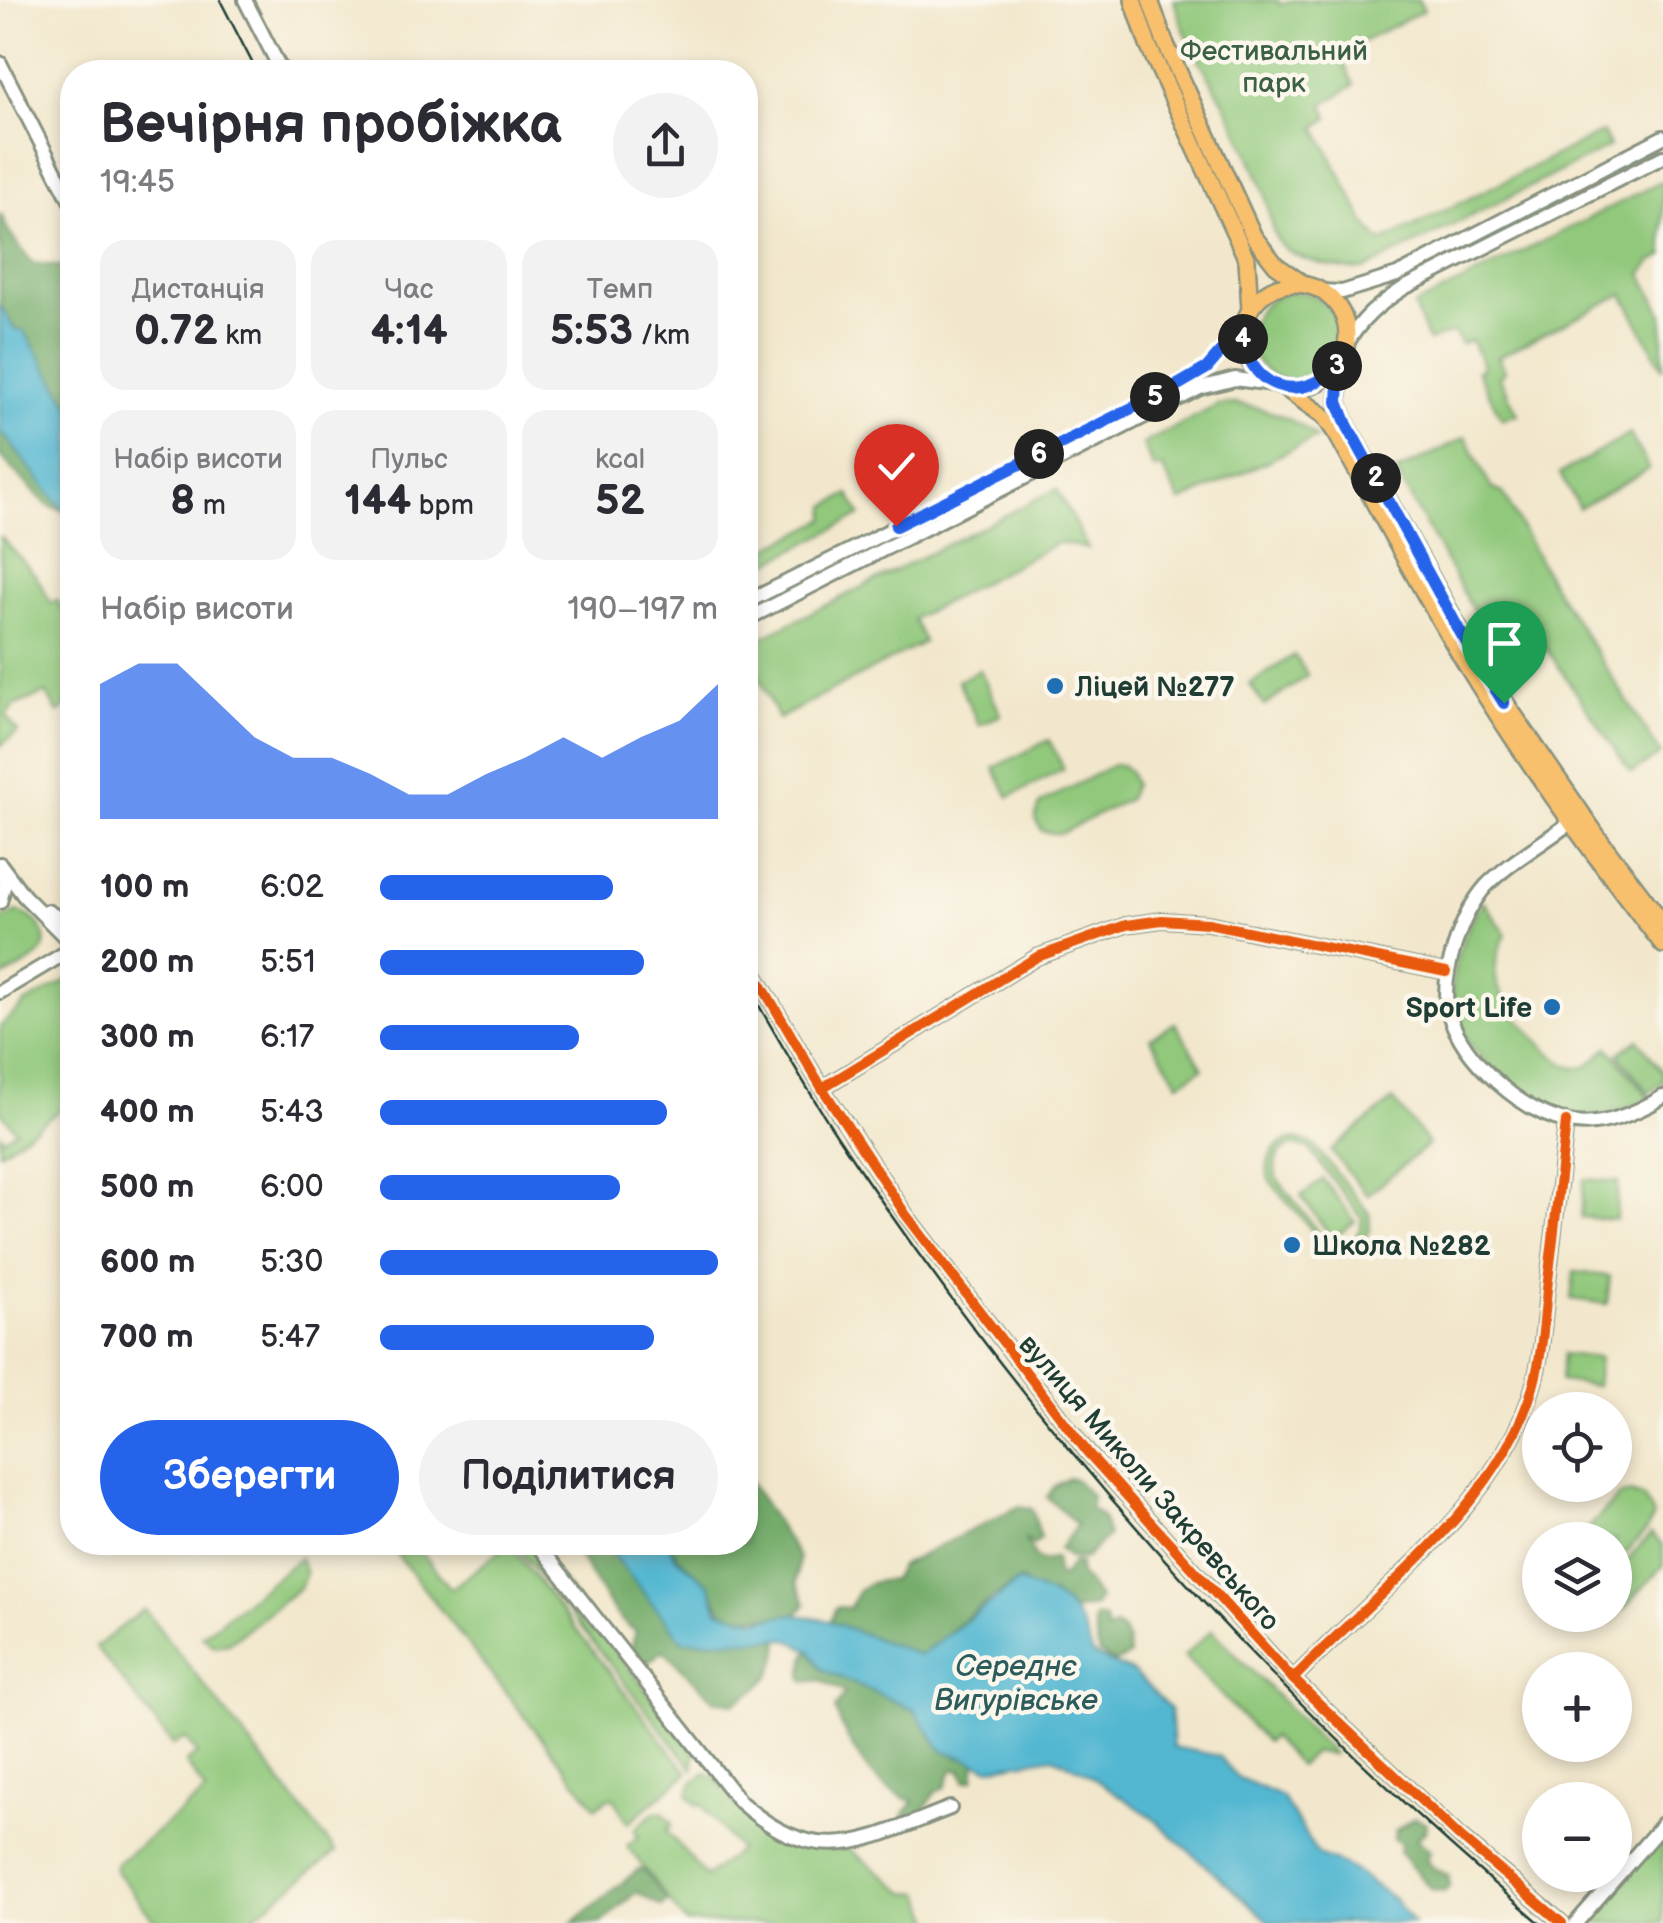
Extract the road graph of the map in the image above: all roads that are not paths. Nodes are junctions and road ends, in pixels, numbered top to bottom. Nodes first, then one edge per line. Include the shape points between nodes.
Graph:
1 (244, 0) edge
2 (1133, 0) edge
3 (1150, 0) edge
4 (276, 60) edge
5 (0, 62) edge
6 (1663, 138) edge
7 (1663, 157) edge
8 (60, 180) edge
9 (1313, 288) junction
10 (1247, 318) junction
11 (1346, 345) junction
12 (1340, 362) junction
13 (1280, 386) junction
14 (758, 596) edge
15 (758, 613) edge
16 (1571, 822) junction
17 (1, 866) edge
18 (24, 896) junction
19 (0, 902) edge
20 (60, 918) edge
21 (1663, 923) edge
22 (60, 940) edge
23 (1663, 945) edge
24 (60, 956) edge
25 (1446, 972) junction
26 (758, 979) edge
27 (0, 992) edge
28 (822, 1088) junction
29 (1663, 1097) edge
30 (1566, 1122) junction
31 (546, 1555) edge
32 (1292, 1679) junction
33 (950, 1808) dead end
34 (1663, 1824) edge
35 (1562, 1923) edge
36 (1576, 1923) edge

1 - 4 street
2 - 10 main road via 1247,260
3 - 9 main road via 1254,237 1276,266
5 - 8 street
6 - 9 street via 1397,275 1342,292
7 - 11 street via 1404,288 1378,305
9 - 10 main road via 1273,289
9 - 11 main road via 1342,314
10 - 13 main road via 1246,356 1254,370
10 - 14 street via 1207,368 1176,386
11 - 12 main road
12 - 13 main road via 1314,385
12 - 21 main road via 1338,402 1347,425 1459,630
13 - 15 street via 1235,379 1200,388
13 - 16 main road via 1324,416 1449,637
16 - 23 main road
16 - 25 street via 1487,885
17 - 18 street
17 - 19 street
18 - 20 street
18 - 22 street
24 - 27 street
25 - 28 street via 1208,923 1126,925 1037,956
25 - 30 street via 1448,1013 1491,1079
26 - 28 street, вулиця Миколи Закревського
28 - 32 street, вулиця Миколи Закревського via 906,1215 1030,1381
29 - 30 street via 1603,1121
30 - 32 street via 1541,1344 1517,1426 1452,1522
31 - 33 street via 740,1802 768,1827 798,1840 853,1844
32 - 35 street, вулиця Миколи Закревського
34 - 36 street

